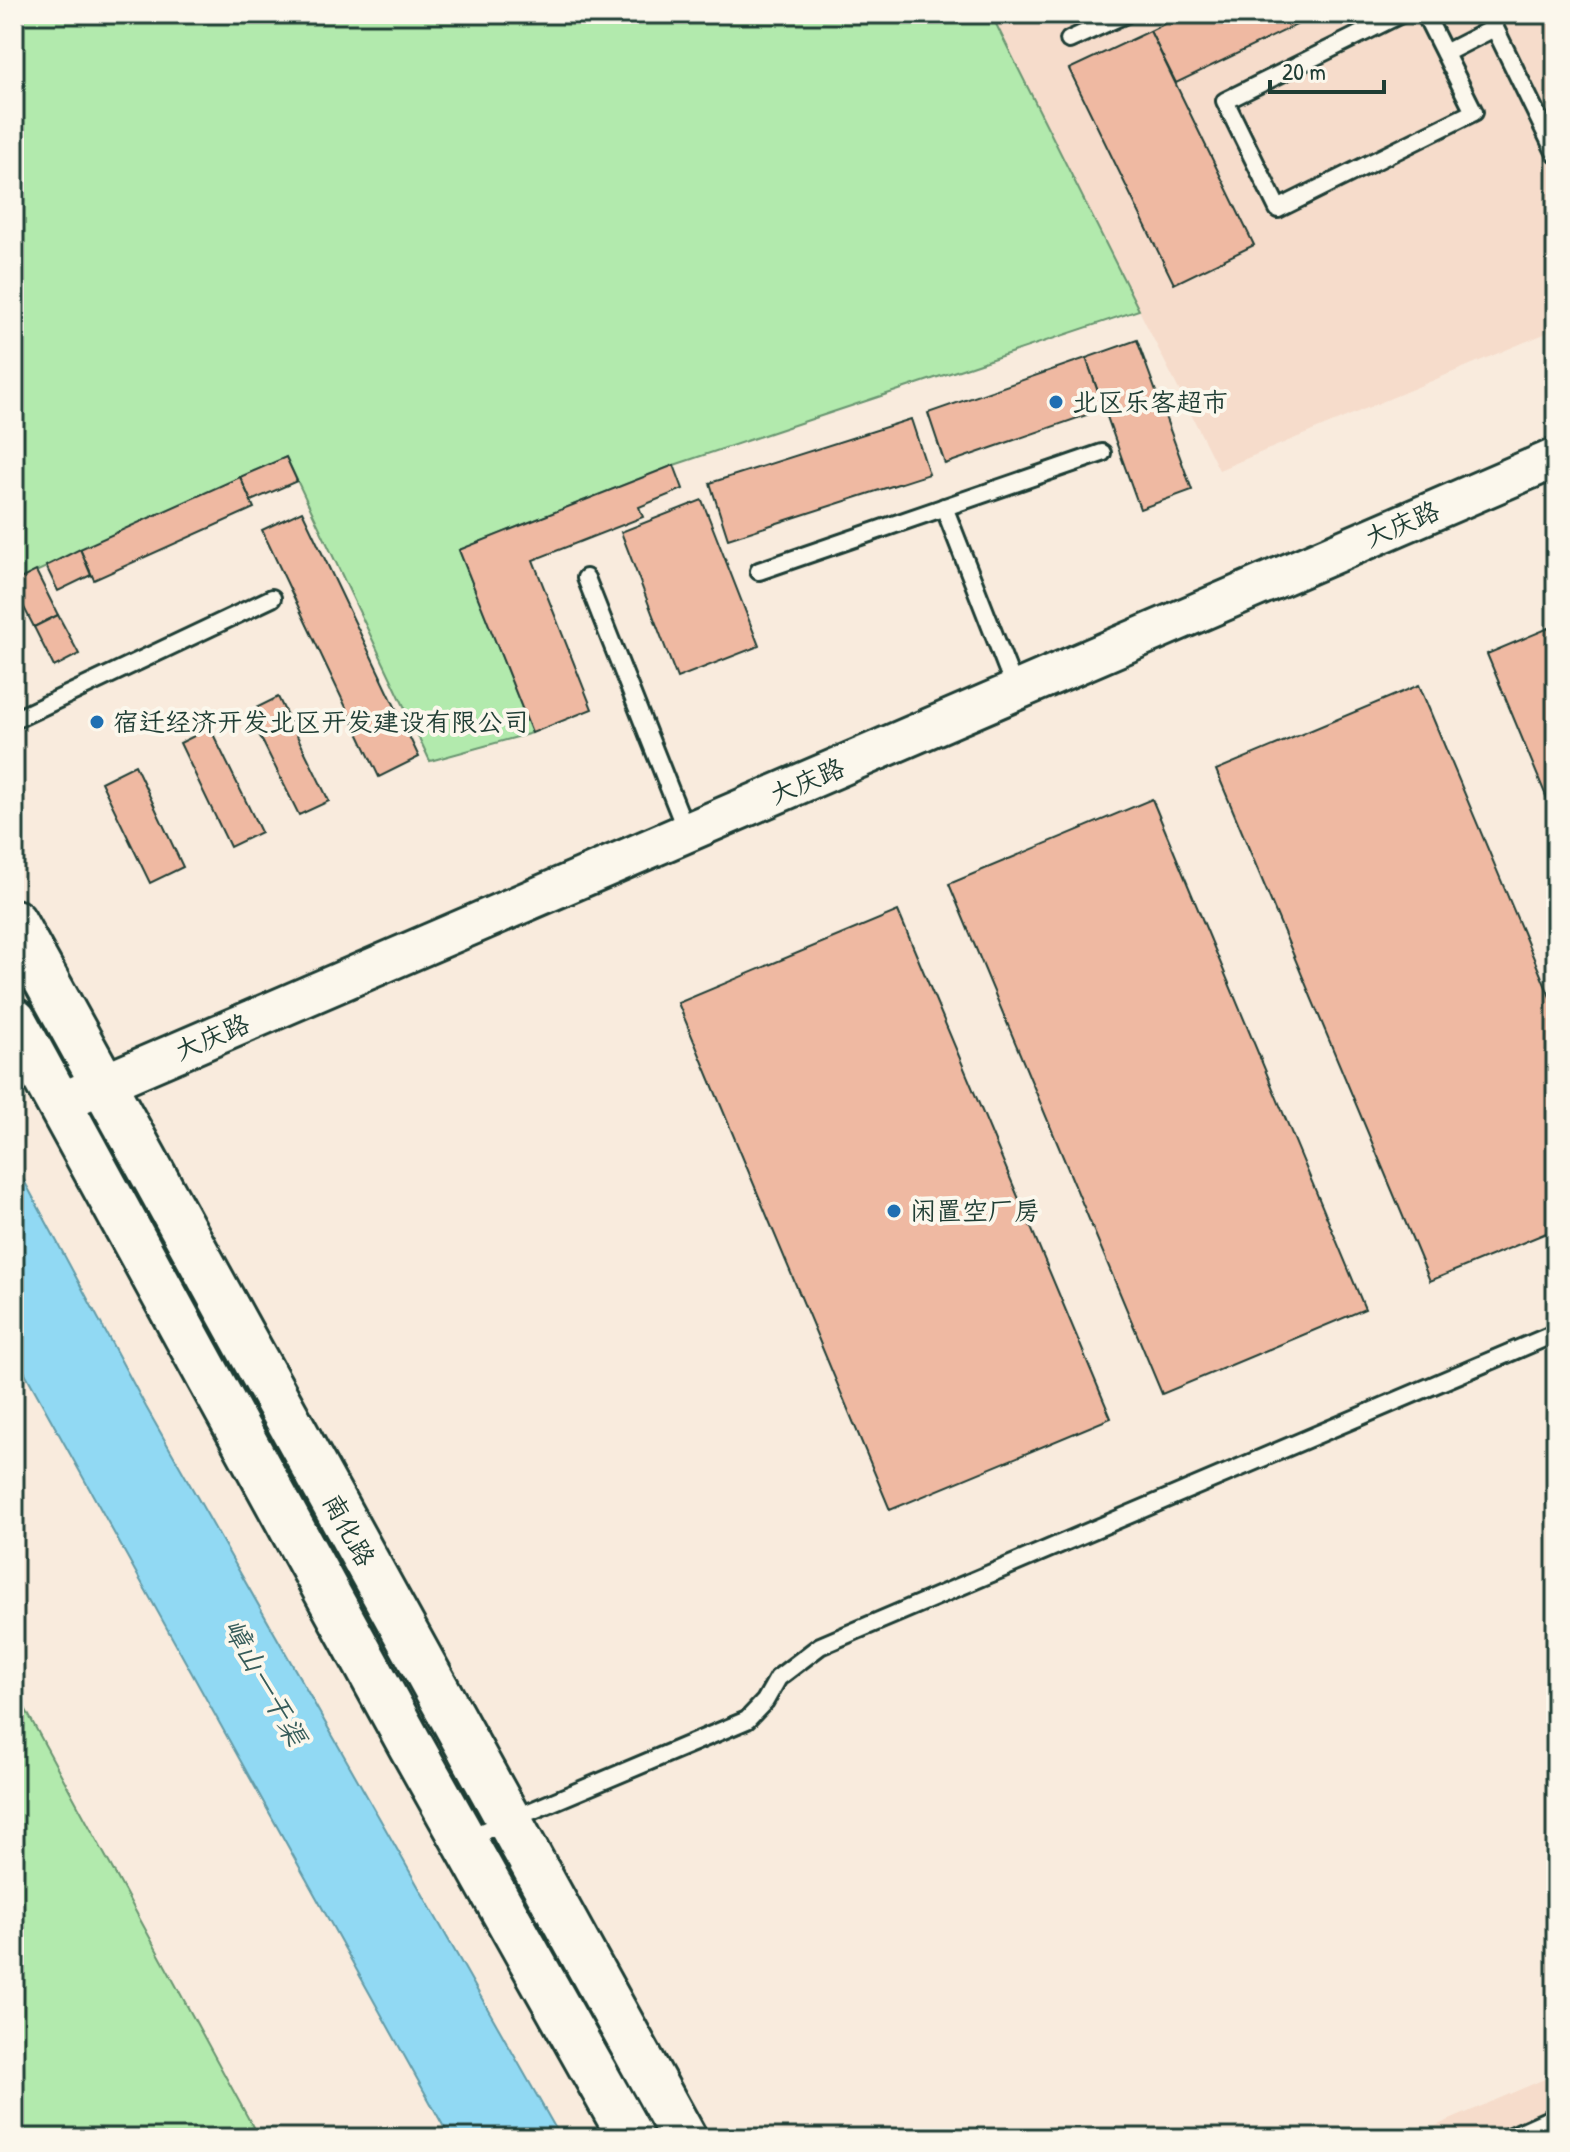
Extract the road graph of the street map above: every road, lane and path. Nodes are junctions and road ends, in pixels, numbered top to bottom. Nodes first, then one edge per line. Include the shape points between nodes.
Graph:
1 (1126, 14) edge
2 (1401, 14) edge
3 (1425, 14) edge
4 (1491, 21) edge
5 (1069, 40) dead end
6 (1445, 53) junction
7 (1556, 112) edge
8 (1539, 120) junction
9 (1556, 154) edge
10 (1102, 453) dead end
11 (1556, 458) edge
12 (944, 507) junction
13 (759, 571) dead end
14 (586, 578) dead end
15 (272, 598) dead end
16 (1016, 691) junction
17 (14, 720) edge
18 (687, 833) junction
19 (14, 922) edge
20 (14, 1021) edge
21 (42, 1084) junction
22 (104, 1084) junction
23 (1556, 1333) edge
24 (510, 1821) junction
25 (463, 1839) junction
26 (1556, 2116) edge
27 (631, 2138) edge
28 (684, 2138) edge
29 (1507, 2138) edge

1 - 5 lane
2 - 6 lane via 1225,101 1278,209 1474,112
3 - 6 lane
4 - 6 lane
4 - 8 lane
7 - 8 lane
8 - 9 lane
10 - 12 lane
11 - 16 street, 大庆路
12 - 13 lane
12 - 16 lane
14 - 18 lane
15 - 17 lane
16 - 18 street, 大庆路
18 - 22 street, 大庆路
19 - 22 main road, 南化路
20 - 21 main road, 南化路
21 - 22 street, 大庆路
21 - 25 main road, 南化路
22 - 24 main road, 南化路
23 - 24 lane via 820,1646 778,1678 747,1720
24 - 25 lane
24 - 28 main road, 南化路
25 - 27 main road, 南化路
26 - 29 lane

